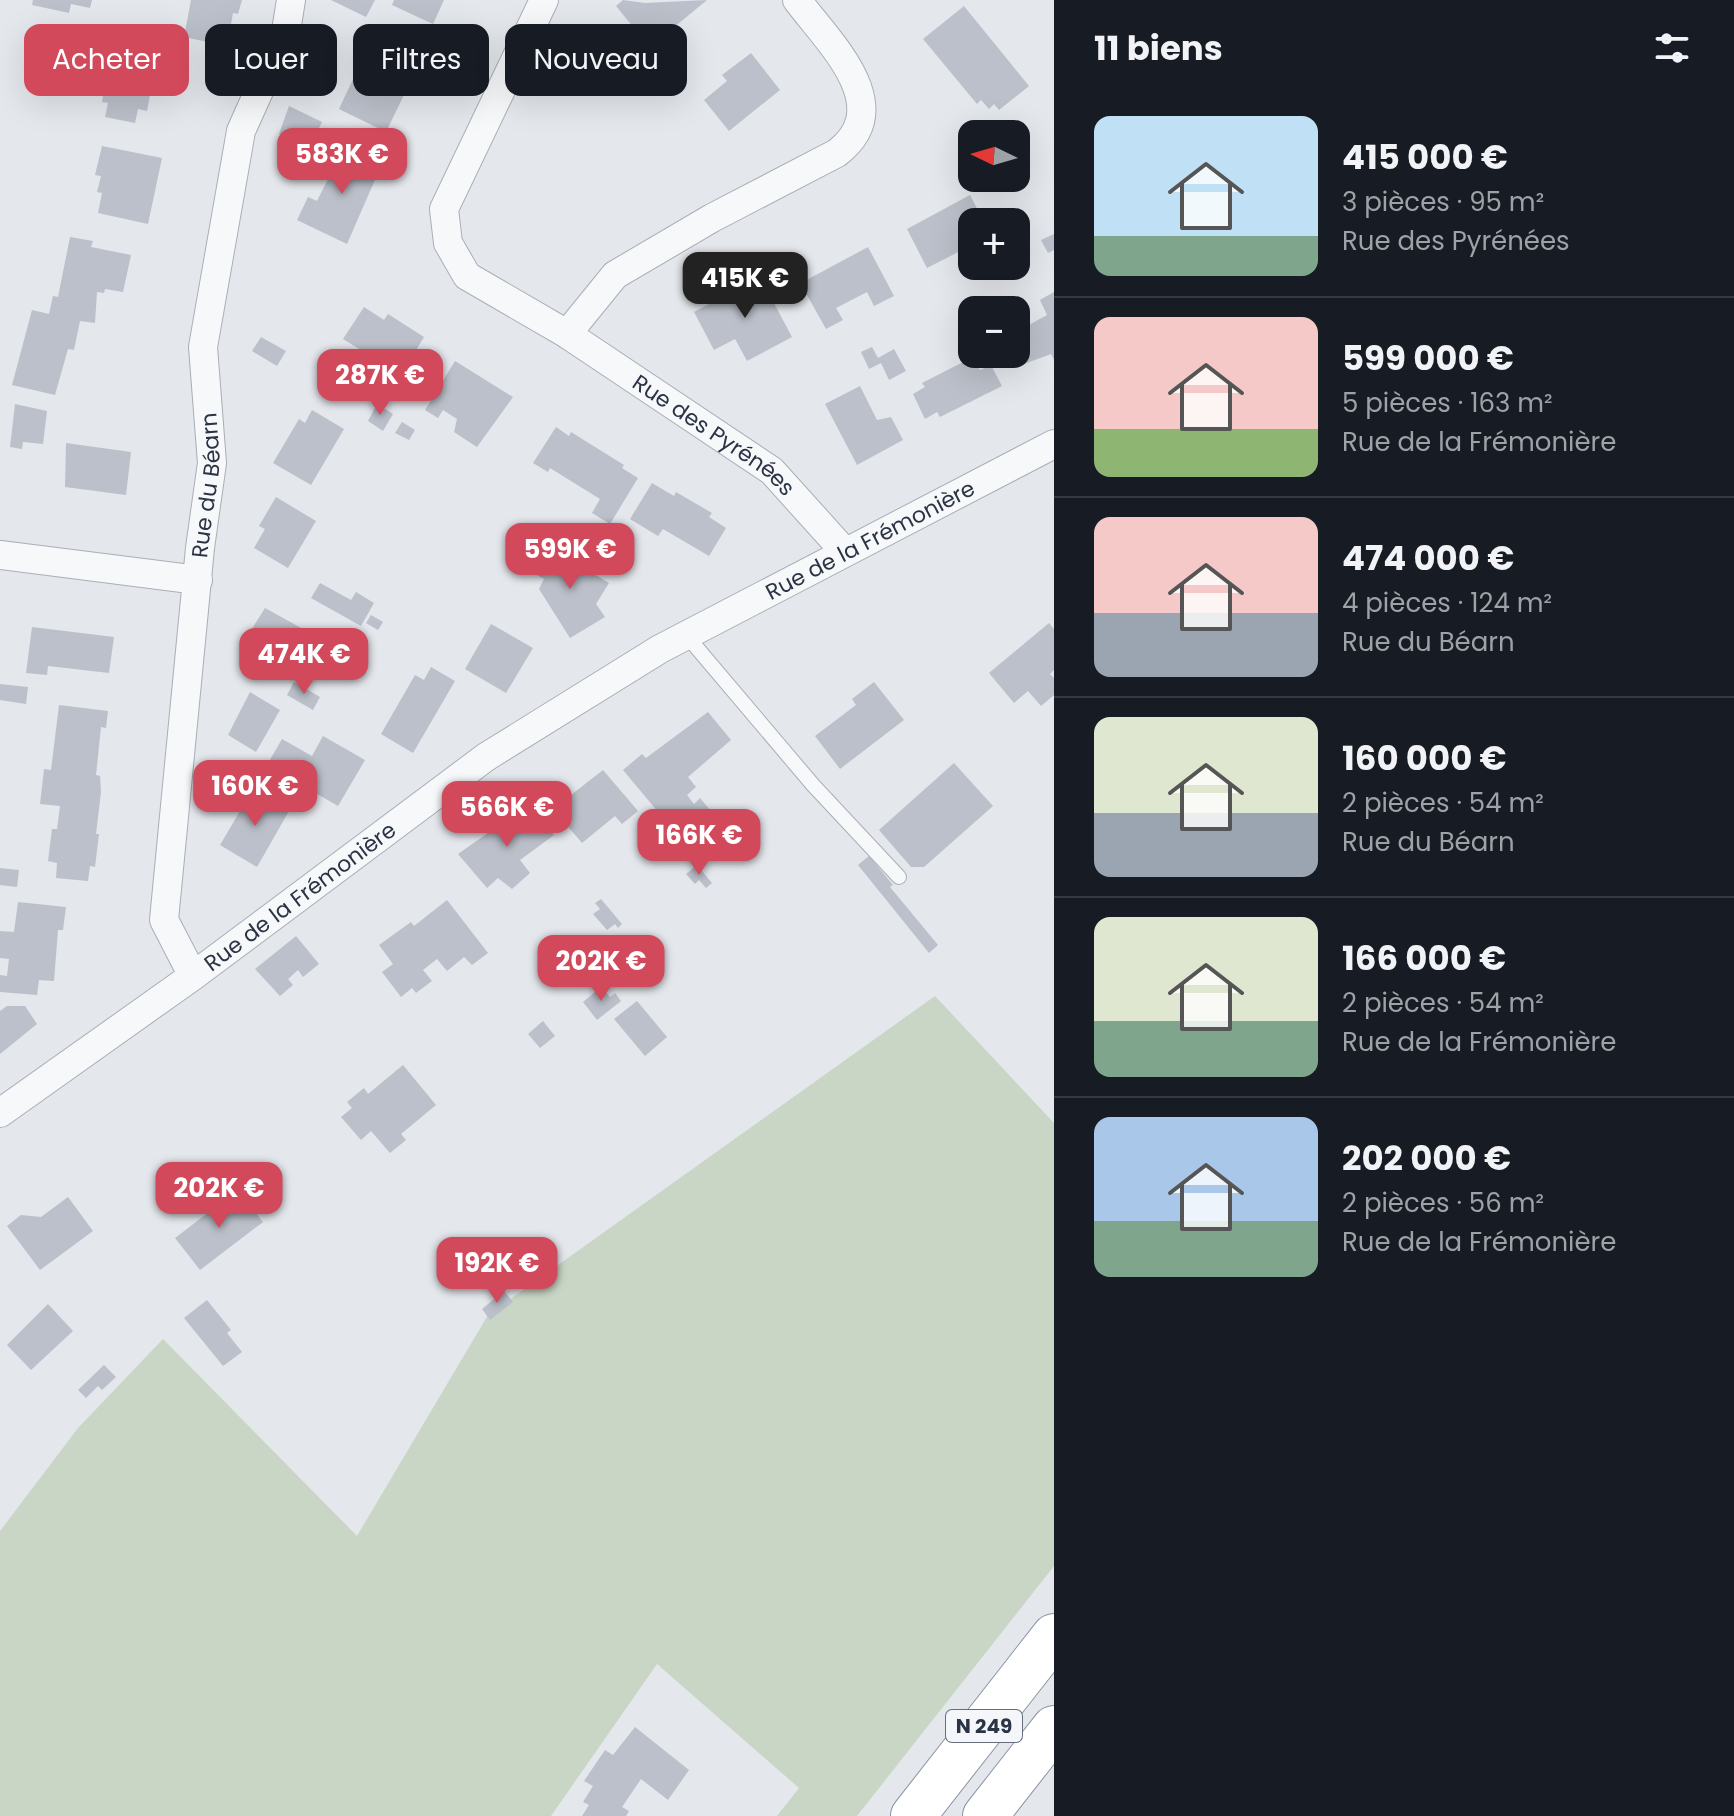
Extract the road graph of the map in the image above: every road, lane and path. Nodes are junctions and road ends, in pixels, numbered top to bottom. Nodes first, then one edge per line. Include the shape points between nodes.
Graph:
1 (291, 0) edge
2 (544, 0) edge
3 (797, 0) edge
4 (567, 334) junction
5 (1054, 444) edge
6 (845, 552) junction
7 (0, 555) edge
8 (198, 580) junction
9 (686, 635) junction
10 (899, 877) dead end
11 (193, 976) junction
12 (0, 1113) edge
13 (1054, 1636) edge
14 (1054, 1728) edge
15 (913, 1816) edge
16 (985, 1816) edge

1 - 8 street, Rue du Béarn via 286,31 241,131 203,347 212,463
2 - 4 street, Rue des Pyrénées via 444,209 448,243 467,276
3 - 4 street via 854,77 864,110 854,140 615,275
4 - 6 street, Rue des Pyrénées via 772,471
5 - 6 street, Rue de la Frémonière
6 - 9 street, Rue de la Frémonière
7 - 8 street
8 - 11 street, Rue du Béarn via 164,920
9 - 10 lane
9 - 11 street, Rue de la Frémonière via 486,757
11 - 12 street, Rue de la Frémonière
13 - 15 highway, N 249
14 - 16 highway, N 249

